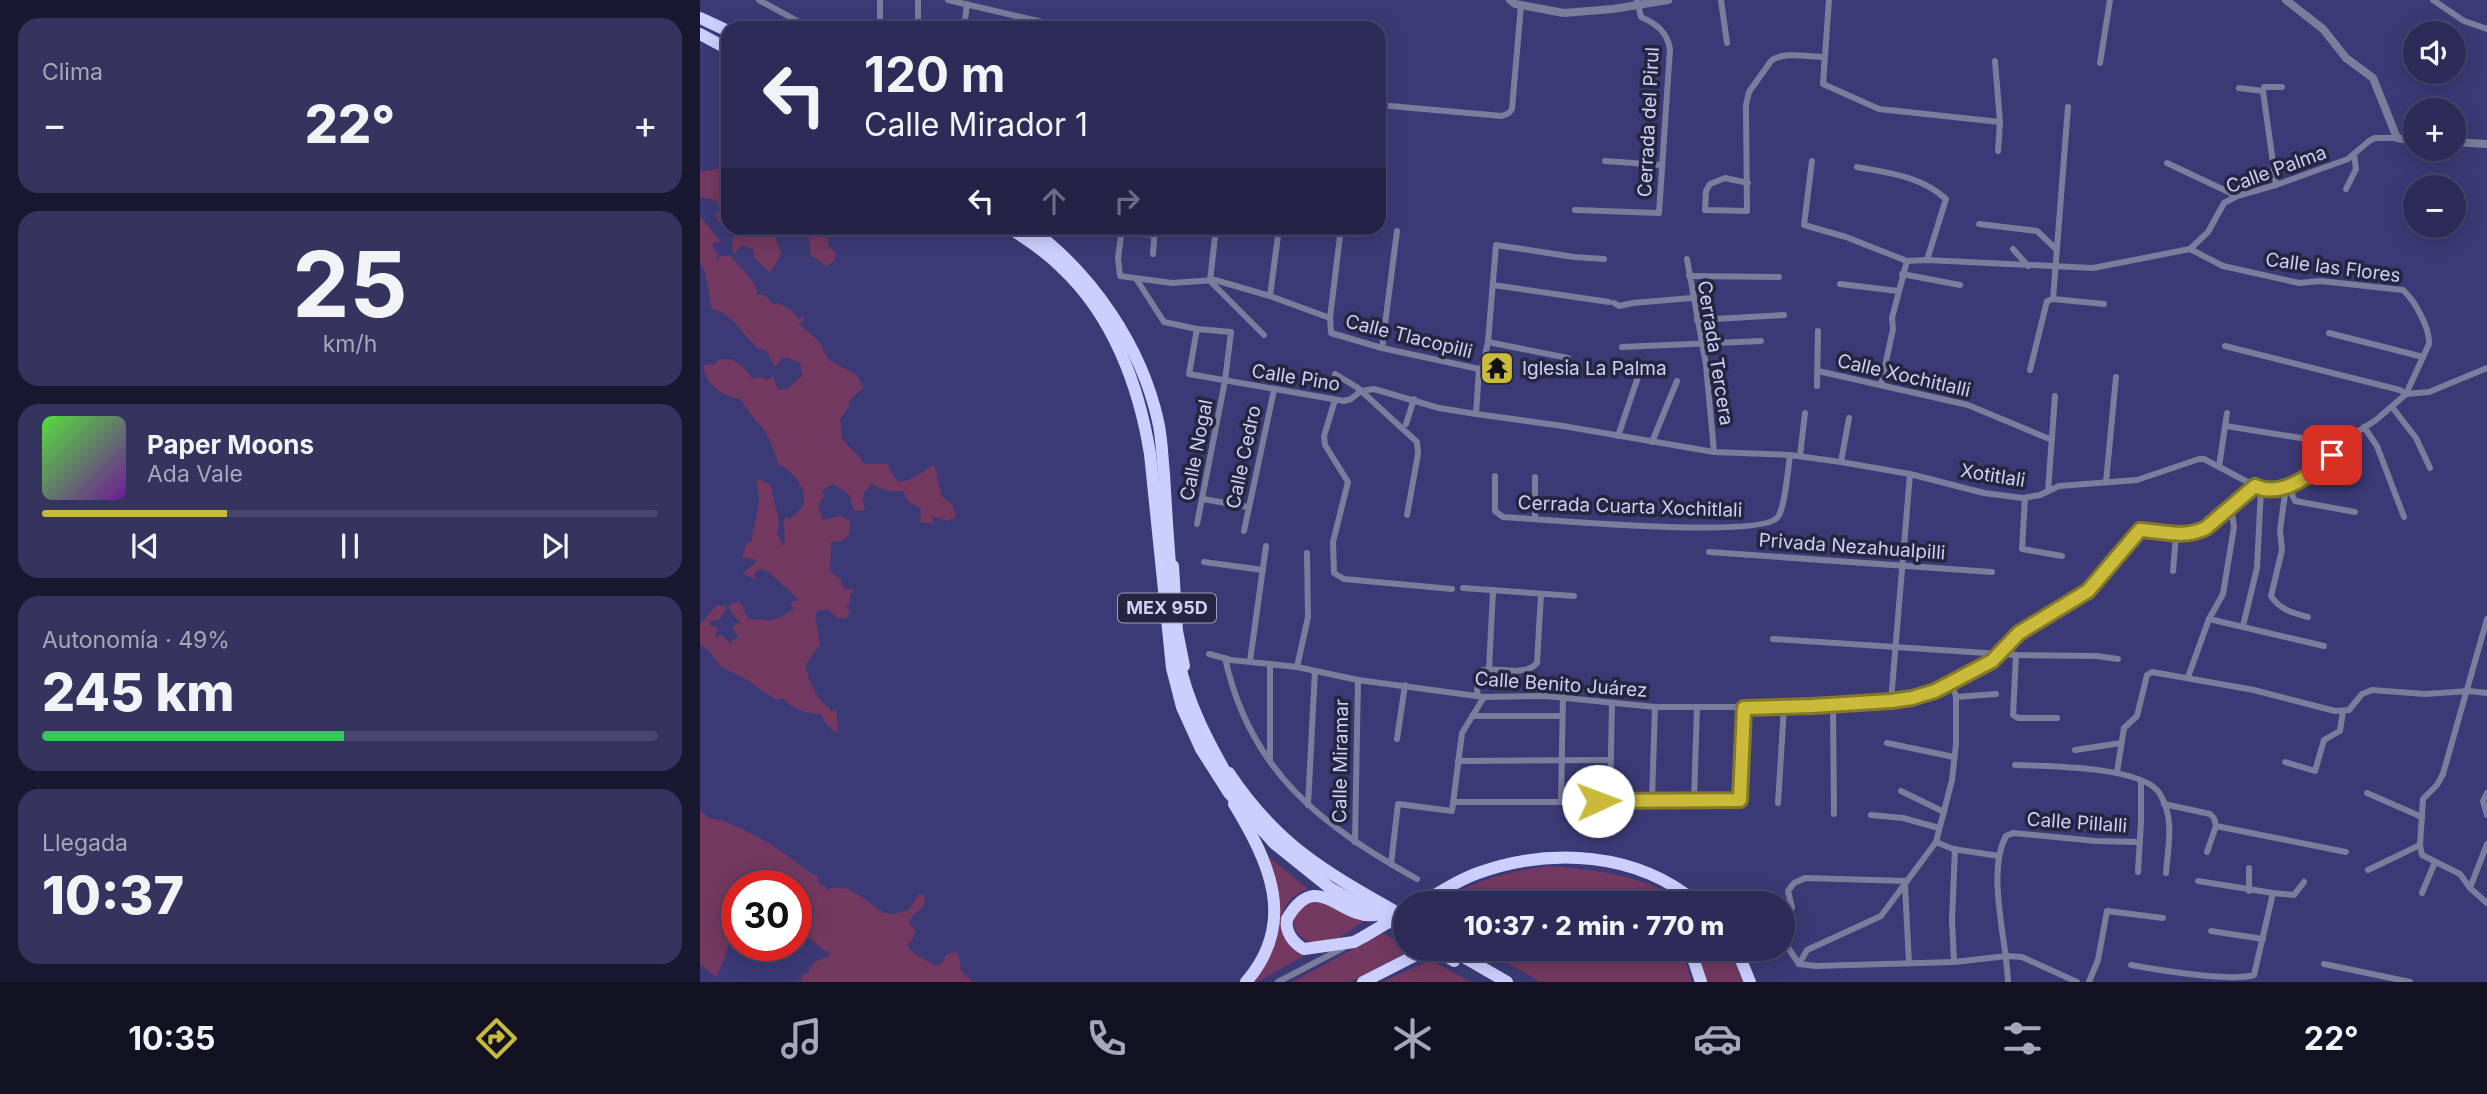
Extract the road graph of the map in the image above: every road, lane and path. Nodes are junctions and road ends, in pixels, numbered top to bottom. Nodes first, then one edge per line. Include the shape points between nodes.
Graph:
1 (759, 0) edge
2 (880, 0) edge
3 (918, 0) edge
4 (948, 0) edge
5 (1510, 0) edge
6 (1668, 0) edge
7 (1721, 0) edge
8 (1829, 0) edge
9 (2110, 0) edge
10 (2286, 0) edge
11 (2434, 0) edge
12 (1637, 3) edge
13 (967, 4) junction
14 (1521, 5) junction
15 (700, 19) edge
16 (797, 21) edge
17 (880, 21) edge
18 (918, 21) edge
19 (965, 21) edge
20 (1038, 21) edge
21 (721, 29) edge
22 (2487, 29) edge
23 (700, 33) edge
24 (1727, 43) dead end
25 (721, 44) edge
26 (1824, 57) junction
27 (1995, 61) dead end
28 (2100, 63) dead end
29 (2282, 87) dead end
30 (2239, 88) dead end
31 (2263, 89) junction
32 (1386, 107) edge
33 (2068, 107) dead end
34 (2000, 122) junction
35 (2397, 138) junction
36 (2403, 139) edge
37 (2466, 143) edge
38 (2487, 144) edge
39 (1998, 151) dead end
40 (2354, 154) junction
41 (1605, 161) dead end
42 (1812, 161) dead end
43 (2167, 163) dead end
44 (1661, 165) junction
45 (1857, 167) dead end
46 (1748, 183) junction
47 (2276, 185) junction
48 (2346, 189) dead end
49 (2236, 196) junction
50 (1575, 210) dead end
51 (1979, 225) dead end
52 (1397, 231) dead end
53 (1019, 235) edge
54 (1027, 235) edge
55 (1038, 235) edge
56 (1045, 235) edge
57 (1121, 235) edge
58 (1155, 235) edge
59 (1215, 235) edge
60 (1278, 235) edge
61 (1340, 235) edge
62 (2013, 248) dead end
63 (2190, 249) junction
64 (2057, 250) junction
65 (1153, 254) dead end
66 (1605, 259) dead end
67 (1687, 259) dead end
68 (1927, 260) junction
69 (1907, 261) junction
70 (2028, 266) junction
71 (2055, 267) junction
72 (1902, 274) junction
73 (1689, 276) junction
74 (1779, 276) dead end
75 (1137, 280) junction
76 (1210, 281) junction
77 (1840, 284) dead end
78 (1493, 285) junction
79 (1960, 285) dead end
80 (1898, 291) junction
81 (1270, 296) junction
82 (1692, 298) junction
83 (2053, 299) junction
84 (2104, 304) dead end
85 (1784, 315) dead end
86 (1330, 318) junction
87 (1697, 320) junction
88 (1196, 329) junction
89 (1818, 331) dead end
90 (2329, 332) dead end
91 (1264, 335) dead end
92 (1760, 341) dead end
93 (1488, 342) junction
94 (1702, 343) junction
95 (2225, 345) dead end
96 (1622, 347) dead end
97 (1382, 348) junction
98 (2423, 357) junction
99 (1568, 358) dead end
100 (2487, 368) edge
101 (1479, 369) junction
102 (2030, 370) dead end
103 (1640, 371) dead end
104 (1818, 371) junction
105 (1335, 374) dead end
106 (2116, 377) dead end
107 (1677, 381) dead end
108 (1225, 382) junction
109 (1881, 385) junction
110 (1817, 386) dead end
111 (1274, 390) junction
112 (1361, 391) junction
113 (2406, 394) junction
114 (2055, 396) dead end
115 (1414, 399) junction
116 (1335, 400) junction
117 (2392, 407) junction
118 (1805, 413) dead end
119 (2227, 413) dead end
120 (1476, 414) junction
121 (1849, 418) dead end
122 (1406, 424) dead end
123 (2226, 426) junction
124 (2364, 427) junction
125 (1618, 436) junction
126 (2052, 440) junction
127 (1652, 442) junction
128 (2338, 444) junction
129 (1714, 452) junction
130 (1790, 455) junction
131 (1800, 456) junction
132 (1841, 462) junction
133 (2219, 467) junction
134 (2430, 468) dead end
135 (1910, 474) junction
136 (1495, 476) dead end
137 (1535, 477) dead end
138 (2106, 482) junction
139 (2294, 482) junction
140 (2286, 487) junction
141 (2258, 488) junction
142 (2048, 492) junction
143 (2025, 498) junction
144 (1203, 499) junction
145 (1248, 507) junction
146 (2231, 507) junction
147 (2355, 512) dead end
148 (1407, 515) dead end
149 (2404, 517) dead end
150 (1535, 519) junction
151 (1196, 524) dead end
152 (1244, 531) dead end
153 (2176, 535) junction
154 (1266, 546) dead end
155 (1709, 552) dead end
156 (1307, 553) dead end
157 (2063, 556) dead end
158 (1204, 562) dead end
159 (1901, 565) junction
160 (1263, 570) junction
161 (2173, 571) dead end
162 (1992, 572) dead end
163 (1463, 588) dead end
164 (1452, 589) dead end
165 (1493, 591) junction
166 (1541, 594) junction
167 (1574, 596) dead end
168 (2308, 617) dead end
169 (2209, 619) junction
170 (2487, 619) edge
171 (2243, 626) junction
172 (1773, 639) dead end
173 (1896, 646) junction
174 (2324, 646) dead end
175 (2001, 653) junction
176 (1209, 654) dead end
177 (2016, 655) junction
178 (1225, 658) junction
179 (2118, 659) dead end
180 (1250, 662) junction
181 (1270, 664) junction
182 (1297, 667) junction
183 (1489, 669) junction
184 (1315, 671) junction
185 (2188, 677) junction
186 (1358, 680) junction
187 (1952, 683) junction
188 (1405, 685) junction
189 (2469, 691) junction
190 (1996, 694) dead end
191 (2487, 694) edge
192 (1480, 697) junction
193 (1563, 697) junction
194 (1956, 697) junction
195 (1891, 701) junction
196 (1612, 704) junction
197 (1833, 705) junction
198 (1654, 707) junction
199 (1697, 707) junction
200 (1784, 707) junction
201 (1744, 708) junction
202 (2343, 711) junction
203 (1472, 716) junction
204 (1562, 716) junction
205 (2057, 718) dead end
206 (1397, 739) dead end
207 (1887, 743) dead end
208 (2121, 743) junction
209 (2075, 750) dead end
210 (1954, 757) junction
211 (1562, 760) junction
212 (1610, 760) junction
213 (1270, 761) junction
214 (1458, 761) junction
215 (2285, 762) dead end
216 (2015, 765) dead end
217 (2117, 772) junction
218 (2141, 781) junction
219 (1901, 792) dead end
220 (2367, 793) dead end
221 (2487, 793) edge
222 (1228, 794) junction
223 (1652, 799) junction
224 (1610, 800) junction
225 (1694, 800) junction
226 (1598, 801) dead end
227 (1453, 803) junction
228 (1778, 803) dead end
229 (2164, 804) junction
230 (1308, 805) junction
231 (1944, 812) junction
232 (1834, 814) dead end
233 (1871, 815) dead end
234 (2487, 815) edge
235 (2422, 817) junction
236 (2216, 825) junction
237 (1939, 828) junction
238 (1354, 842) junction
239 (1936, 842) junction
240 (2139, 842) junction
241 (2487, 844) edge
242 (2420, 845) junction
243 (1955, 849) junction
244 (2207, 852) dead end
245 (2347, 852) dead end
246 (1999, 856) junction
247 (2435, 862) junction
248 (1391, 864) junction
249 (2249, 868) dead end
250 (2368, 870) dead end
251 (2138, 872) dead end
252 (2166, 873) dead end
253 (1417, 879) dead end
254 (2198, 881) dead end
255 (2304, 882) dead end
256 (1906, 883) junction
257 (2470, 888) junction
258 (1442, 891) edge
259 (1683, 891) edge
260 (1788, 891) edge
261 (2249, 891) junction
262 (2273, 893) junction
263 (2422, 893) dead end
264 (2487, 903) edge
265 (1393, 909) edge
266 (1375, 915) junction
267 (1393, 917) edge
268 (2163, 918) dead end
269 (1393, 921) edge
270 (1393, 924) edge
271 (1393, 925) edge
272 (2211, 932) dead end
273 (1359, 939) junction
274 (2263, 939) junction
275 (2007, 956) junction
276 (1795, 959) edge
277 (1408, 961) edge
278 (1453, 961) edge
279 (1471, 961) edge
280 (1484, 961) edge
281 (1694, 961) edge
282 (1741, 961) edge
283 (1954, 962) junction
284 (1909, 963) junction
285 (1798, 964) junction
286 (2324, 964) dead end
287 (2131, 965) dead end
288 (2218, 980) edge
289 (1246, 982) edge
290 (1278, 982) edge
291 (1363, 982) edge
292 (1494, 982) edge
293 (1507, 982) edge
294 (1519, 982) edge
295 (1701, 982) edge
296 (1750, 982) edge
297 (2008, 982) edge
298 (2077, 982) edge
299 (2089, 982) edge
300 (2410, 982) edge

1 - 16 street
2 - 17 street
3 - 18 street
4 - 13 street
5 - 14 street
6 - 12 street
7 - 24 street
8 - 26 street
9 - 28 street
10 - 35 street via 2373,78
11 - 22 street via 2464,21
12 - 14 street via 1564,13
12 - 44 street, Cerrada del Pirul via 1641,18 1658,27 1670,49
13 - 19 street
13 - 20 street
14 - 32 street via 1509,113
15 - 21 highway
23 - 25 highway
26 - 34 street via 1823,84 1879,109
26 - 46 street via 1776,57 1749,92
27 - 34 street
29 - 31 street
30 - 31 street
31 - 47 street
33 - 64 street
34 - 39 street
35 - 36 street, Calle Palma
35 - 40 street, Calle Palma via 2375,138
37 - 38 street
40 - 47 street, Calle Palma
40 - 48 street via 2356,169
41 - 44 street
42 - 69 street via 1804,225
43 - 49 street
44 - 50 street, Cerrada del Pirul via 1659,213
45 - 68 street via 1918,180 1946,199
46 - 46 street via 1747,211 1704,210 1710,184 1725,178
47 - 49 street, Calle Palma
49 - 63 street, Calle Palma via 2224,203 2208,232
51 - 64 street via 2037,231
52 - 97 street
53 - 270 highway, bridge via 1062,267 1089,299 1128,367 1146,425 1172,668 1201,749 1229,793 1274,843 1330,888
54 - 222 highway, MEX 95D via 1067,268 1134,380 1152,439 1174,669 1188,718
55 - 267 highway, bridge via 1069,263 1121,326 1150,391 1159,423 1180,666 1209,743 1262,821 1297,855
56 - 265 highway, MEX 95D via 1070,256 1115,316 1152,396 1167,478 1177,631 1198,710 1219,757 1248,799 1290,845 1341,881
57 - 75 street via 1120,276
58 - 65 street
59 - 76 street
60 - 81 street
61 - 86 street
62 - 70 street
63 - 71 street via 2093,268
63 - 98 street, Calle las Flores via 2223,266 2299,283 2403,290 2430,338
64 - 71 street
66 - 78 street via 1496,245
67 - 73 street, Cerrada Tercera
68 - 69 street
68 - 70 street
69 - 72 street
70 - 71 street
71 - 83 street
72 - 79 street
72 - 80 street
73 - 74 street
73 - 82 street, Cerrada Tercera
75 - 76 street
75 - 88 street via 1164,322
76 - 81 street
76 - 91 street
77 - 80 street
78 - 82 street via 1619,306
78 - 93 street
80 - 109 street
81 - 86 street
82 - 87 street, Cerrada Tercera
83 - 84 street
83 - 102 street via 2048,301
85 - 87 street
86 - 97 street, Calle Tlacopilli via 1331,333
87 - 94 street, Cerrada Tercera
88 - 108 street, Calle Pino via 1189,374
88 - 108 street, Calle Nogal via 1231,332
89 - 104 street
90 - 98 street
92 - 94 street
93 - 99 street
93 - 101 street
94 - 96 street
94 - 129 street, Cerrada Tercera
95 - 113 street
97 - 101 street, Calle Tlacopilli
98 - 113 street, Calle las Flores
100 - 113 street via 2429,392
101 - 120 street
103 - 125 street
104 - 109 street, Calle Xochitlalli
104 - 110 street
105 - 112 street
106 - 138 street
107 - 127 street
108 - 111 street, Calle Pino
108 - 144 street, Calle Nogal
109 - 126 street, Calle Xochitlalli via 1968,405
111 - 116 street, Calle Pino
111 - 145 street, Calle Cedro
112 - 115 street, Calle Pino via 1374,389
112 - 116 street, Calle Pino via 1351,399
112 - 148 street via 1417,442
113 - 117 street
114 - 126 street
115 - 120 street, Calle Pino
115 - 122 street
116 - 164 street via 1325,445 1348,482 1333,542 1334,573 1344,579
117 - 124 street
117 - 134 street via 2416,438
118 - 131 street
119 - 123 street
120 - 125 street
121 - 132 street
123 - 128 street
123 - 133 street
124 - 128 street
124 - 149 street via 2377,446
125 - 127 street
126 - 142 street
127 - 129 street
128 - 139 street via 2322,466
129 - 130 street, Xotitlali
130 - 131 street, Xotitlali
130 - 150 street, Cerrada Cuarta Xochitlali via 1780,514 1764,524 1744,528
131 - 132 street, Xotitlali
132 - 135 street, Xotitlali
133 - 138 street, Xotitlali via 2199,459 2148,478
133 - 141 street, Xotitlali
135 - 143 street, Xotitlali
135 - 159 street
136 - 150 street, Cerrada Cuarta Xochitlali via 1497,514
137 - 150 street
138 - 142 street, Xotitlali via 2059,486
139 - 140 street
139 - 147 street via 2295,501
140 - 141 street
140 - 168 street via 2282,550 2271,596 2287,611
141 - 146 street
141 - 171 street via 2258,568
142 - 143 street, Xotitlali
143 - 157 street via 2022,549
144 - 145 street
144 - 151 street, Calle Nogal
145 - 152 street, Calle Cedro
146 - 153 street via 2206,528
146 - 169 street via 2234,527 2229,564 2223,594
153 - 161 street
153 - 175 street via 2135,533 2088,591 2019,633
154 - 160 street
155 - 159 street, Privada Nezahualpilli
156 - 182 street via 1308,617
158 - 160 street
159 - 162 street, Privada Nezahualpilli
159 - 173 street
160 - 180 street
163 - 165 street
165 - 166 street
165 - 183 street
166 - 167 street
166 - 183 street via 1537,663 1526,670
169 - 171 street
169 - 185 street
170 - 189 street
171 - 174 street
172 - 173 street
173 - 175 street
173 - 195 street
175 - 177 street
175 - 187 street, Calle Benito Juárez
176 - 178 street, Calle Benito Juárez
177 - 179 street
177 - 205 street via 2013,715
178 - 180 street, Calle Benito Juárez
178 - 213 street via 1241,711
180 - 181 street, Calle Benito Juárez
181 - 182 street, Calle Benito Juárez
181 - 213 street
182 - 184 street, Calle Benito Juárez
183 - 192 street via 1478,674
184 - 186 street, Calle Benito Juárez
184 - 230 street
185 - 202 street
185 - 208 street via 2149,673 2140,709 2124,728
186 - 188 street, Calle Benito Juárez
186 - 238 street, Calle Miramar
187 - 194 street
187 - 195 street, Calle Benito Juárez via 1925,695
188 - 192 street, Calle Benito Juárez
188 - 206 street
189 - 191 street
189 - 202 street via 2372,690
189 - 235 street via 2443,774 2423,799
190 - 194 street
192 - 193 street, Calle Benito Juárez
192 - 203 street
193 - 196 street, Calle Benito Juárez
193 - 204 street
194 - 210 street
195 - 197 street, Calle Benito Juárez
196 - 198 street, Calle Benito Juárez
196 - 212 street
197 - 200 street, Calle Benito Juárez
197 - 232 street
198 - 199 street, Calle Benito Juárez
198 - 223 street
199 - 201 street, Calle Benito Juárez
199 - 225 street
200 - 201 street, Calle Benito Juárez
200 - 228 street
201 - 225 street via 1740,800
202 - 215 street via 2340,731 2324,740 2315,771
203 - 204 street
203 - 214 street via 1462,733
204 - 211 street
207 - 210 street
208 - 209 street
208 - 217 street
210 - 231 street
211 - 212 street
211 - 214 street
211 - 227 street via 1561,802
212 - 224 street
213 - 230 street
214 - 227 street
216 - 217 street
217 - 218 street
218 - 229 street via 2157,789
218 - 240 street
219 - 231 street
220 - 235 street
221 - 234 street via 2483,801
222 - 266 highway, MEX 95D via 1285,857
222 - 289 highway via 1261,850 1275,903 1270,941
223 - 224 street
223 - 225 street
224 - 226 street
227 - 248 street via 1452,811 1398,804
229 - 236 street via 2210,814
229 - 252 street via 2171,827
230 - 238 street
231 - 237 street
233 - 237 street
235 - 242 street
236 - 244 street
236 - 245 street
237 - 239 street
238 - 248 street
239 - 243 street
239 - 256 street
240 - 246 street, Calle Pillalli via 2013,833 2004,838
240 - 251 street
241 - 257 street
242 - 247 street via 2422,855
242 - 250 street
243 - 246 street
243 - 283 street
246 - 275 street via 1998,909
247 - 257 street via 2460,874
247 - 263 street
248 - 253 street
249 - 261 street
254 - 261 street
255 - 262 street via 2294,895
256 - 260 street via 1805,878
256 - 284 street
256 - 285 street via 1881,916 1807,950
257 - 264 street
258 - 259 highway via 1498,866 1573,857 1639,870
261 - 262 street
262 - 274 street
266 - 271 highway, MEX 95D
266 - 273 highway via 1364,915 1319,896 1304,899 1287,919 1290,936 1304,949
268 - 299 street via 2107,911
269 - 273 highway, bridge
272 - 274 street
273 - 290 street
274 - 288 street via 2254,975
275 - 283 street
275 - 297 street
275 - 298 street via 2022,957
276 - 285 street
277 - 291 highway
278 - 292 highway
279 - 293 highway
280 - 294 highway
281 - 295 highway
282 - 296 highway
283 - 284 street
284 - 285 street
286 - 300 street
287 - 288 street

